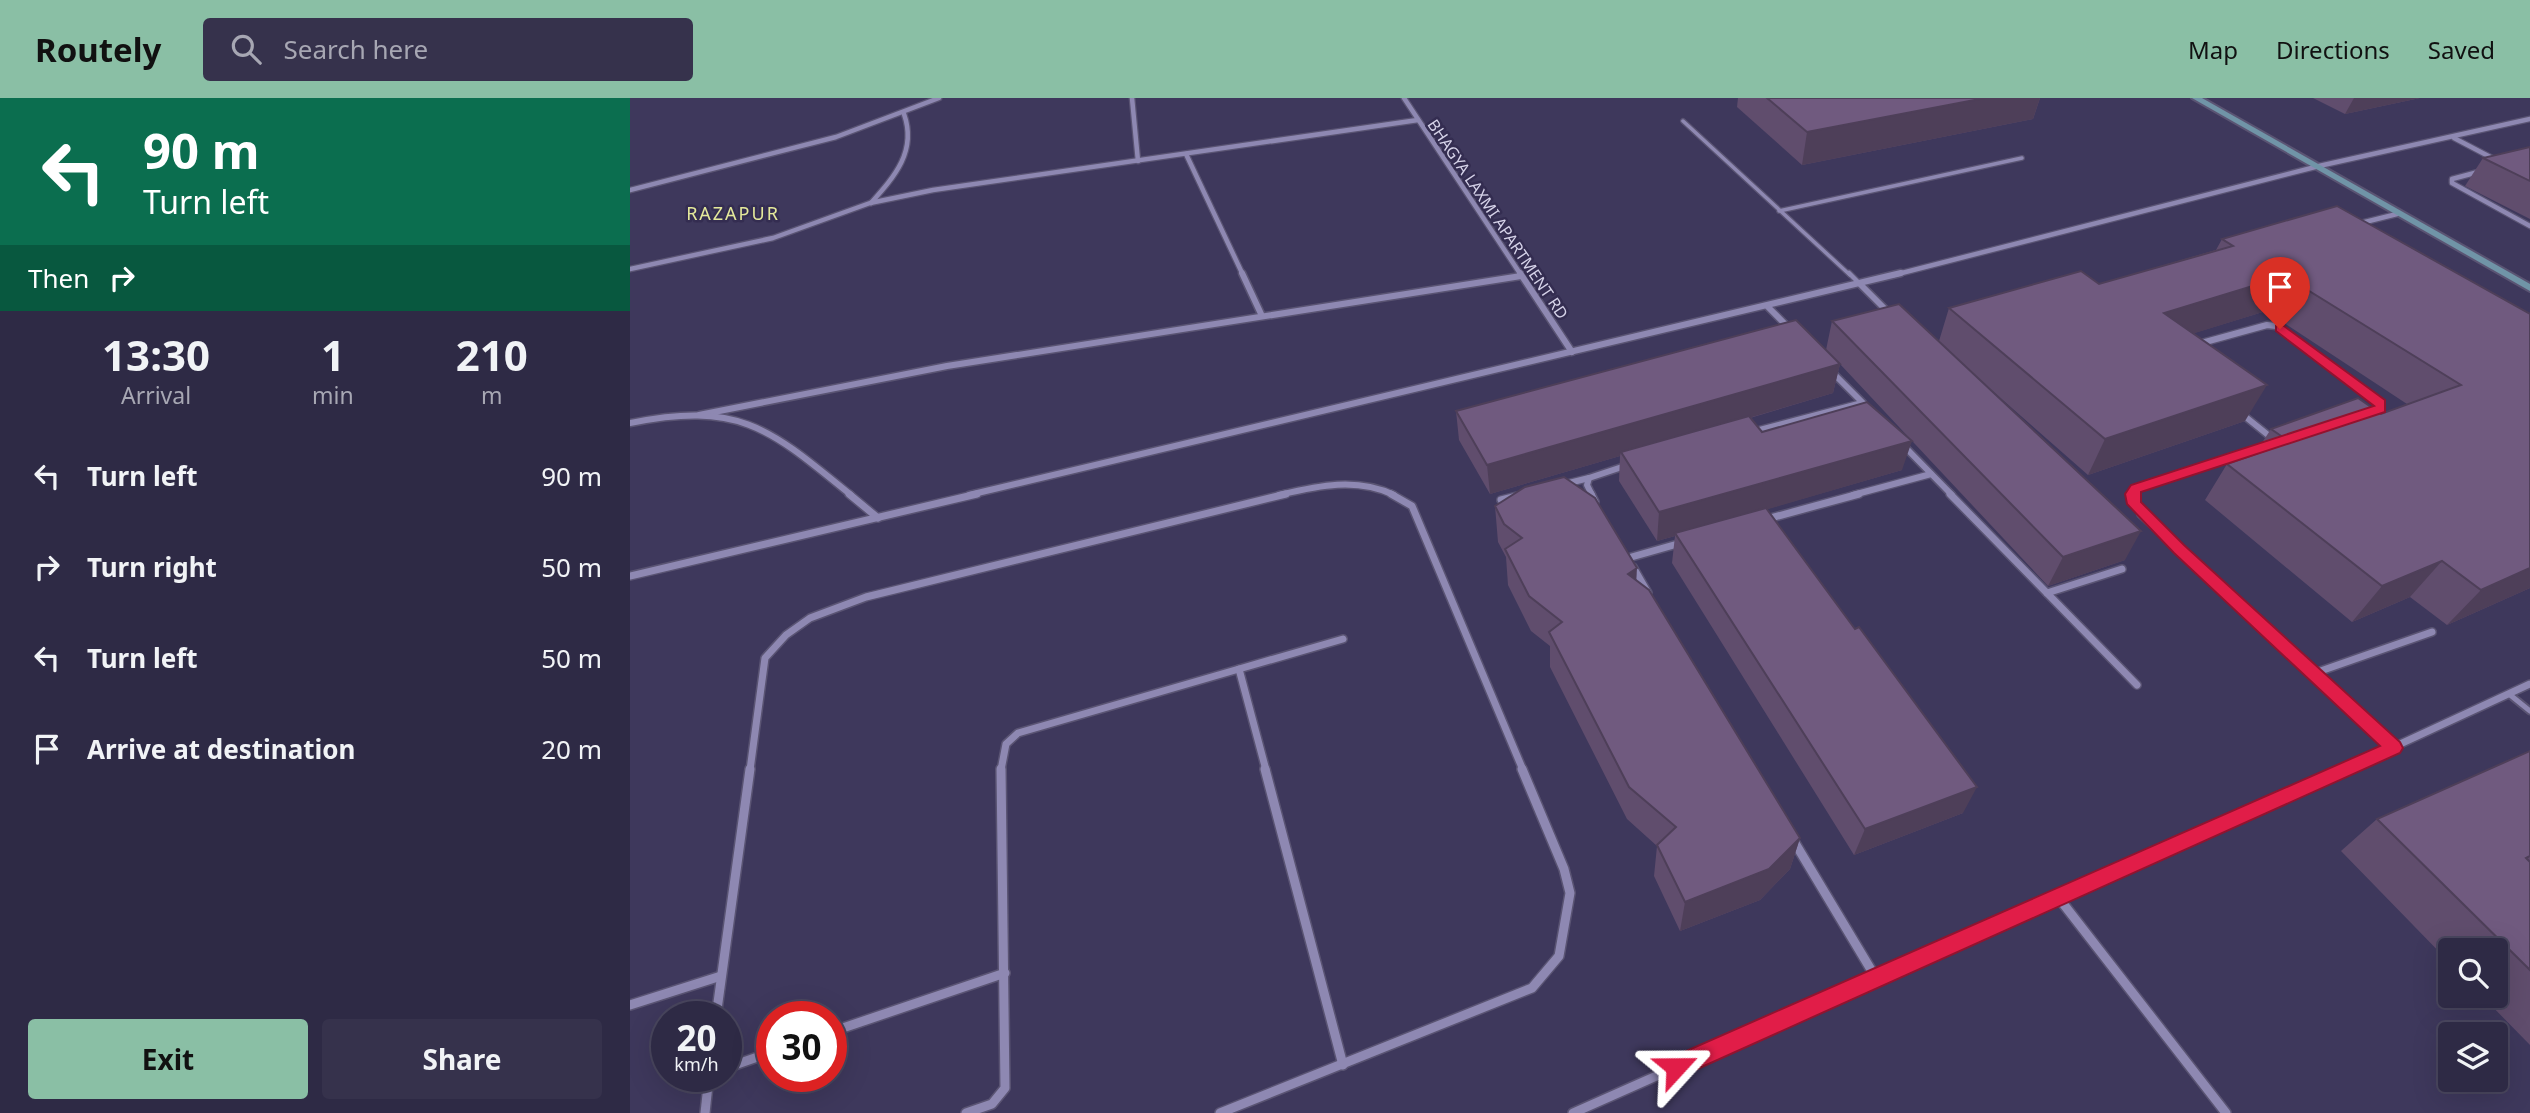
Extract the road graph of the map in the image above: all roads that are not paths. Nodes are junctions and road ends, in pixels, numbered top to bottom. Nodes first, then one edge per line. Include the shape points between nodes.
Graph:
1 (939, 98) edge
2 (1132, 98) edge
3 (1404, 98) edge
4 (2196, 98) edge
5 (904, 114) junction
6 (2530, 119) edge
7 (1418, 120) junction
8 (1683, 121) dead end
9 (2454, 138) junction
10 (1186, 155) junction
11 (2022, 158) dead end
12 (1139, 161) junction
13 (2500, 162) edge
14 (2319, 166) junction
15 (2485, 171) edge
16 (630, 190) edge
17 (870, 203) junction
18 (1779, 211) junction
19 (2397, 214) junction
20 (2349, 226) edge
21 (2530, 226) edge
22 (630, 269) edge
23 (1521, 276) junction
24 (1860, 284) junction
25 (2530, 288) edge
26 (1768, 306) junction
27 (1262, 316) junction
28 (1895, 319) edge
29 (1797, 337) edge
30 (2188, 347) edge
31 (1572, 352) junction
32 (1825, 365) edge
33 (1863, 402) junction
34 (2235, 408) edge
35 (1871, 411) edge
36 (699, 415) junction
37 (2364, 415) edge
38 (630, 424) edge
39 (1742, 434) edge
40 (1897, 438) edge
41 (1636, 463) edge
42 (1931, 474) junction
43 (1588, 478) junction
44 (1551, 487) edge
45 (1526, 494) edge
46 (1501, 500) edge
47 (1603, 515) edge
48 (878, 517) junction
49 (1759, 521) edge
50 (1693, 539) edge
51 (1621, 547) edge
52 (1628, 558) junction
53 (2122, 569) edge
54 (630, 576) edge
55 (2047, 593) junction
56 (1656, 605) edge
57 (2432, 632) dead end
58 (1343, 639) dead end
59 (1239, 669) junction
60 (2312, 674) junction
61 (2530, 684) edge
62 (2137, 685) dead end
63 (2509, 694) junction
64 (2530, 711) edge
65 (2394, 748) junction
66 (1789, 832) edge
67 (2058, 897) junction
68 (1005, 973) junction
69 (721, 976) junction
70 (1876, 978) junction
71 (718, 1001) edge
72 (630, 1005) edge
73 (847, 1027) edge
74 (1343, 1065) junction
75 (707, 1092) edge
76 (705, 1113) edge
77 (966, 1113) edge
78 (1220, 1113) edge
79 (1573, 1113) edge
80 (2226, 1113) edge

1 - 5 street
2 - 12 street
3 - 7 street, BHAGYA LAXMI APARTMENT RD
4 - 14 street
5 - 16 street via 836,137
5 - 17 street via 910,124 902,168
6 - 9 street
7 - 10 street
7 - 23 street, BHAGYA LAXMI APARTMENT RD
8 - 18 lane
9 - 13 street
9 - 14 street
10 - 12 street
10 - 27 street
11 - 18 lane
12 - 17 street
14 - 19 street
14 - 24 street
15 - 21 street via 2452,179 2452,183
17 - 22 street via 773,238
18 - 24 lane
19 - 20 street
19 - 25 street
23 - 27 street
23 - 31 street, BHAGYA LAXMI APARTMENT RD
24 - 26 street
24 - 28 street
26 - 29 street
26 - 31 street
27 - 36 street via 947,366
30 - 37 street via 2276,326 2380,403 2376,412
31 - 48 street
32 - 33 street
33 - 35 street
33 - 39 street
34 - 60 street via 2277,442 2136,488 2134,504
36 - 38 street
36 - 48 street via 748,422
40 - 42 street
41 - 43 street
42 - 49 street
42 - 55 street
43 - 44 street
43 - 47 street via 1587,485
45 - 46 street
48 - 54 street
50 - 52 street
51 - 52 street
52 - 56 street
53 - 55 street
55 - 62 street
57 - 60 street
58 - 59 street
59 - 68 street via 1018,733 1006,744 1000,773
59 - 74 street
60 - 65 street
61 - 63 street
63 - 64 lane
63 - 65 street
65 - 67 street
66 - 70 street
67 - 70 street
67 - 80 street
68 - 73 street
68 - 77 street via 1004,1088 992,1104
69 - 71 street
69 - 72 street
69 - 74 street via 765,658 776,641 822,611 866,597 1321,485 1350,483 1395,494 1412,506 1564,869 1570,893 1559,956 1532,988
70 - 79 street
74 - 78 street
75 - 76 street

